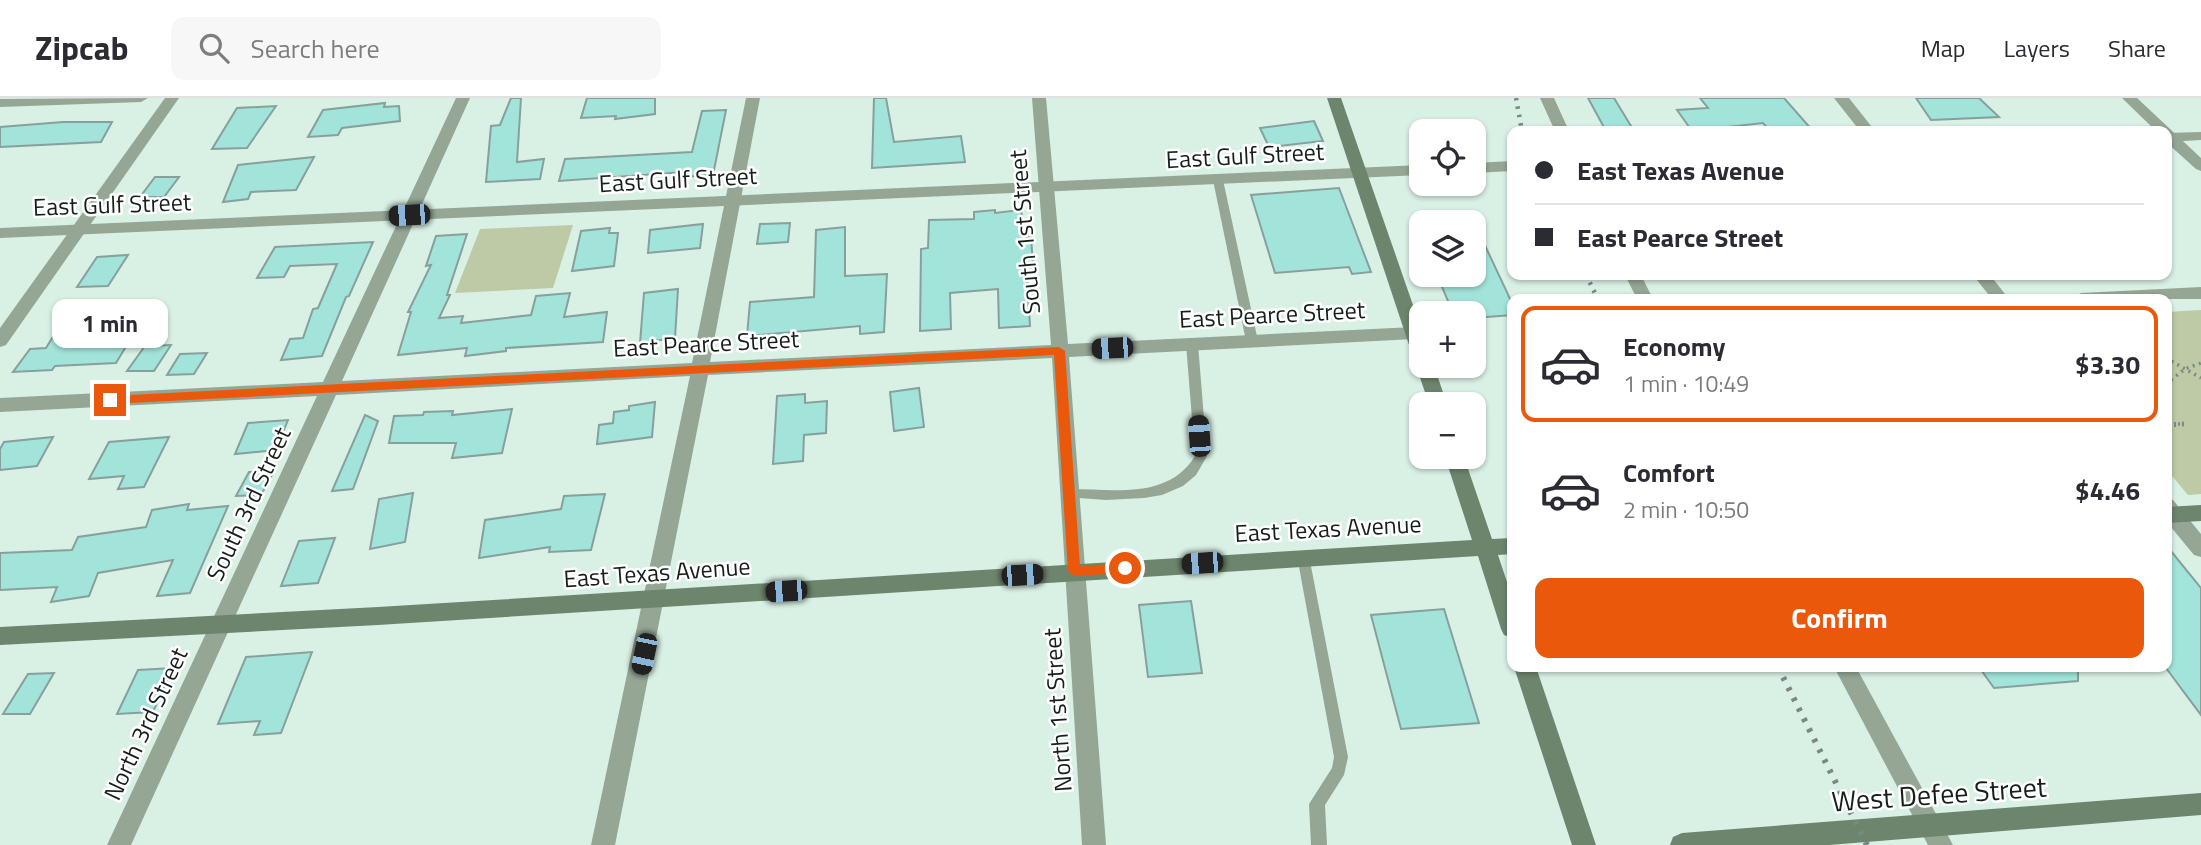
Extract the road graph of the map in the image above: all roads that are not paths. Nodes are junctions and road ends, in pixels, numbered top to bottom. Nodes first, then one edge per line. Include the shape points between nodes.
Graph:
1 (141, 98) edge
2 (172, 98) edge
3 (463, 98) edge
4 (753, 98) edge
5 (1039, 98) edge
6 (1334, 98) edge
7 (1547, 98) edge
8 (1841, 98) edge
9 (2129, 98) edge
10 (0, 103) edge
11 (1560, 126) edge
12 (1863, 126) edge
13 (2158, 126) edge
14 (2172, 135) edge
15 (2201, 136) edge
16 (2172, 140) edge
17 (1507, 166) edge
18 (2201, 166) edge
19 (1486, 167) edge
20 (1409, 171) edge
21 (1359, 173) junction
22 (1218, 180) junction
23 (1045, 187) junction
24 (733, 200) junction
25 (409, 215) junction
26 (78, 230) junction
27 (0, 233) edge
28 (1986, 280) edge
29 (2201, 293) edge
30 (1997, 294) edge
31 (2172, 294) edge
32 (1409, 318) edge
33 (1409, 333) edge
34 (0, 341) edge
35 (1252, 341) junction
36 (1192, 344) junction
37 (1059, 351) junction
38 (700, 369) junction
39 (328, 390) junction
40 (0, 405) edge
41 (1459, 469) edge
42 (1069, 494) junction
43 (2172, 512) edge
44 (2201, 513) edge
45 (2172, 515) edge
46 (1507, 546) edge
47 (1485, 548) junction
48 (2201, 549) edge
49 (1303, 556) junction
50 (1074, 571) junction
51 (655, 600) junction
52 (1507, 614) edge
53 (221, 625) junction
54 (0, 636) edge
55 (1527, 672) edge
56 (1848, 672) edge
57 (2201, 804) edge
58 (1936, 835) edge
59 (1814, 840) edge
60 (119, 845) edge
61 (603, 845) edge
62 (1094, 845) edge
63 (1319, 845) edge
64 (1584, 845) edge
65 (1682, 845) edge

1 - 10 street
2 - 26 street
3 - 25 street, South 3rd Street
4 - 24 street
5 - 23 street, South 1st Street
6 - 21 main road
7 - 11 street
8 - 12 street
9 - 13 street
14 - 15 street
16 - 18 street
17 - 19 street
20 - 21 street, East Gulf Street
21 - 22 street, East Gulf Street
21 - 32 main road
22 - 23 street, East Gulf Street
22 - 35 lane
23 - 24 street, East Gulf Street
23 - 37 street, South 1st Street
24 - 25 street, East Gulf Street
24 - 38 street
25 - 26 street, East Gulf Street
25 - 39 street, South 3rd Street
26 - 27 street, East Gulf Street
26 - 34 street
28 - 30 street
29 - 31 street
33 - 35 street, East Pearce Street
35 - 36 street, East Pearce Street
36 - 37 street, East Pearce Street
36 - 42 lane via 1201,456 1196,469 1172,488 1153,492
37 - 38 street, East Pearce Street
37 - 42 street, South 1st Street
38 - 39 street, East Pearce Street
38 - 51 street
39 - 40 street, East Pearce Street
39 - 53 street, South 3rd Street
41 - 47 main road
42 - 50 street, South 1st Street
43 - 44 main road
45 - 48 street
46 - 47 main road, East Texas Avenue
47 - 49 main road, East Texas Avenue
47 - 52 main road
49 - 50 main road, East Texas Avenue
49 - 63 lane via 1341,757 1339,770 1317,804
50 - 51 main road, East Texas Avenue
50 - 62 street, North 1st Street
51 - 53 main road, East Texas Avenue
51 - 61 street
53 - 54 main road, East Texas Avenue
53 - 60 street, North 3rd Street
55 - 64 main road
56 - 58 street
57 - 58 main road, West Defee Street
58 - 59 main road, West Defee Street
59 - 65 main road, West Defee Street

